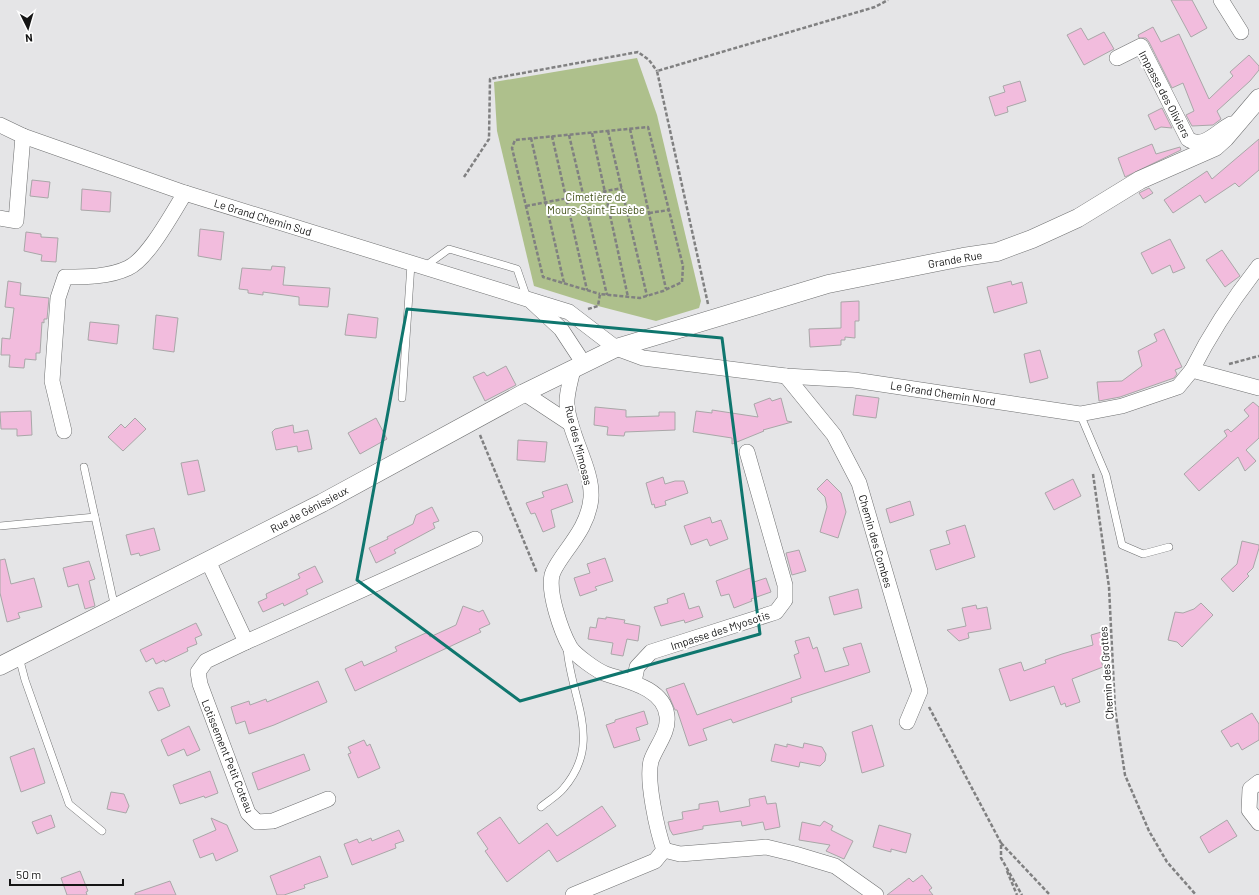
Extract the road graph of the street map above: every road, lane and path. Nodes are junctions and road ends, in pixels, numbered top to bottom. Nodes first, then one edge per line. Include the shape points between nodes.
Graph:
1 (888, 0) edge
2 (1221, 0) edge
3 (1241, 32) dead end
4 (1117, 58) dead end
5 (657, 71) junction
6 (1259, 98) edge
7 (0, 125) edge
8 (1235, 126) junction
9 (630, 129) junction
10 (608, 131) junction
11 (592, 132) junction
12 (569, 134) junction
13 (23, 136) junction
14 (552, 136) junction
15 (531, 138) junction
16 (464, 177) dead end
17 (622, 188) junction
18 (605, 191) junction
19 (185, 193) junction
20 (584, 196) junction
21 (566, 198) junction
22 (546, 202) junction
23 (526, 206) junction
24 (668, 210) junction
25 (649, 213) junction
26 (0, 218) edge
27 (417, 266) junction
28 (1259, 266) edge
29 (564, 283) junction
30 (666, 289) junction
31 (587, 290) junction
32 (600, 294) junction
33 (608, 295) junction
34 (647, 296) junction
35 (628, 297) junction
36 (528, 299) junction
37 (598, 306) dead end
38 (711, 318) junction
39 (616, 348) junction
40 (578, 366) junction
41 (1192, 370) junction
42 (786, 376) junction
43 (1259, 388) edge
44 (524, 393) junction
45 (402, 398) dead end
46 (1080, 414) junction
47 (474, 420) junction
48 (571, 424) junction
49 (64, 431) dead end
50 (747, 452) dead end
51 (84, 467) dead end
52 (1092, 469) dead end
53 (95, 516) junction
54 (0, 526) edge
55 (475, 540) dead end
56 (1169, 547) dead end
57 (208, 561) junction
58 (538, 577) dead end
59 (115, 608) junction
60 (566, 638) junction
61 (246, 642) junction
62 (19, 657) junction
63 (0, 666) edge
64 (634, 682) junction
65 (920, 691) junction
66 (907, 722) dead end
67 (1259, 782) edge
68 (328, 800) dead end
69 (541, 807) dead end
70 (1259, 823) edge
71 (102, 831) dead end
72 (1001, 843) junction
73 (664, 850) junction
74 (1001, 858) junction
75 (573, 895) edge
76 (876, 895) edge
77 (1017, 895) edge
78 (1022, 895) edge
79 (1050, 895) edge
80 (1196, 895) edge

1 - 5 path via 875,7
2 - 3 street
4 - 8 street, Impasse des Oliviers via 1141,46 1191,141 1198,143 1207,140 1231,124
5 - 16 path via 649,60 638,52 490,79 489,138
5 - 38 path
6 - 8 street, Grande Rue
7 - 13 street, Le Grand Chemin Sud
8 - 38 street, Grande Rue via 1215,147 1140,180 1078,218 1025,242 997,252 828,284
9 - 10 path
9 - 24 path via 648,127
9 - 25 path
10 - 11 path
10 - 17 path
11 - 12 path
11 - 18 path
12 - 14 path
12 - 20 path
13 - 19 street, Le Grand Chemin Sud
13 - 26 street via 16,221
14 - 15 path
14 - 21 path
15 - 22 path
15 - 23 path via 515,140 512,148
17 - 18 path
17 - 34 path
18 - 20 path
18 - 35 path
19 - 27 street, Le Grand Chemin Sud
19 - 49 street via 151,247 129,268 99,276 65,277 58,298 52,381
20 - 21 path
20 - 33 path
21 - 22 path
21 - 31 path
22 - 23 path
22 - 29 path
23 - 29 path via 543,277
24 - 25 path
24 - 30 path via 682,266 682,282
25 - 30 path
27 - 36 street, Le Grand Chemin Sud
27 - 36 lane via 449,248 517,269
27 - 45 lane
28 - 41 street, Le Grand Chemin Nord via 1234,297
29 - 31 path
30 - 34 path
31 - 32 path
32 - 33 path
32 - 37 path
33 - 35 path
34 - 35 path
36 - 39 street, Le Grand Chemin Sud via 569,312
36 - 40 street via 561,329
38 - 39 street, Grande Rue
39 - 40 street, Rue de Génissieux
39 - 42 street, Le Grand Chemin Nord via 643,358
40 - 44 street, Rue de Génissieux
40 - 48 street, Rue des Mimosas via 567,404
41 - 43 street
41 - 46 street, Le Grand Chemin Nord via 1178,387 1122,406
42 - 46 street, Le Grand Chemin Nord via 854,380
42 - 65 street, Chemin des Combes via 834,435 859,483
44 - 47 street, Rue de Génissieux
44 - 48 street
46 - 56 lane via 1106,475 1122,545 1142,554
47 - 57 street, Rue de Génissieux via 322,503
47 - 58 path
48 - 60 street, Rue des Mimosas via 586,468 591,496 589,513 582,528 552,575 553,599
50 - 64 street, Impasse des Myosotis via 785,585 785,600 776,612 651,652 637,667
51 - 53 lane
52 - 80 path, Chemin des Grottes via 1109,588 1115,709 1125,775 1149,831 1167,862
53 - 54 lane
53 - 59 lane
55 - 61 street, Lotissement Petit Coteau
57 - 59 street, Rue de Génissieux
57 - 61 street
59 - 62 street, Rue de Génissieux
60 - 64 street, Rue des Mimosas via 571,648 592,665 605,673
60 - 69 lane via 568,664 584,723 584,748 576,769 563,789
61 - 68 street, Lotissement Petit Coteau via 206,661 198,672 200,684 248,813 257,822 273,821
62 - 63 street, Rue de Génissieux
62 - 71 lane via 69,804
64 - 73 street, Rue des Mimosas via 652,693 663,704 667,716 665,734 652,760 649,775 657,828
65 - 66 street
65 - 72 path
67 - 70 street via 1250,789 1249,810
72 - 74 path
72 - 79 path
73 - 75 street via 655,861
73 - 76 street via 680,854 766,848 795,854 835,866
74 - 77 path
74 - 78 path

